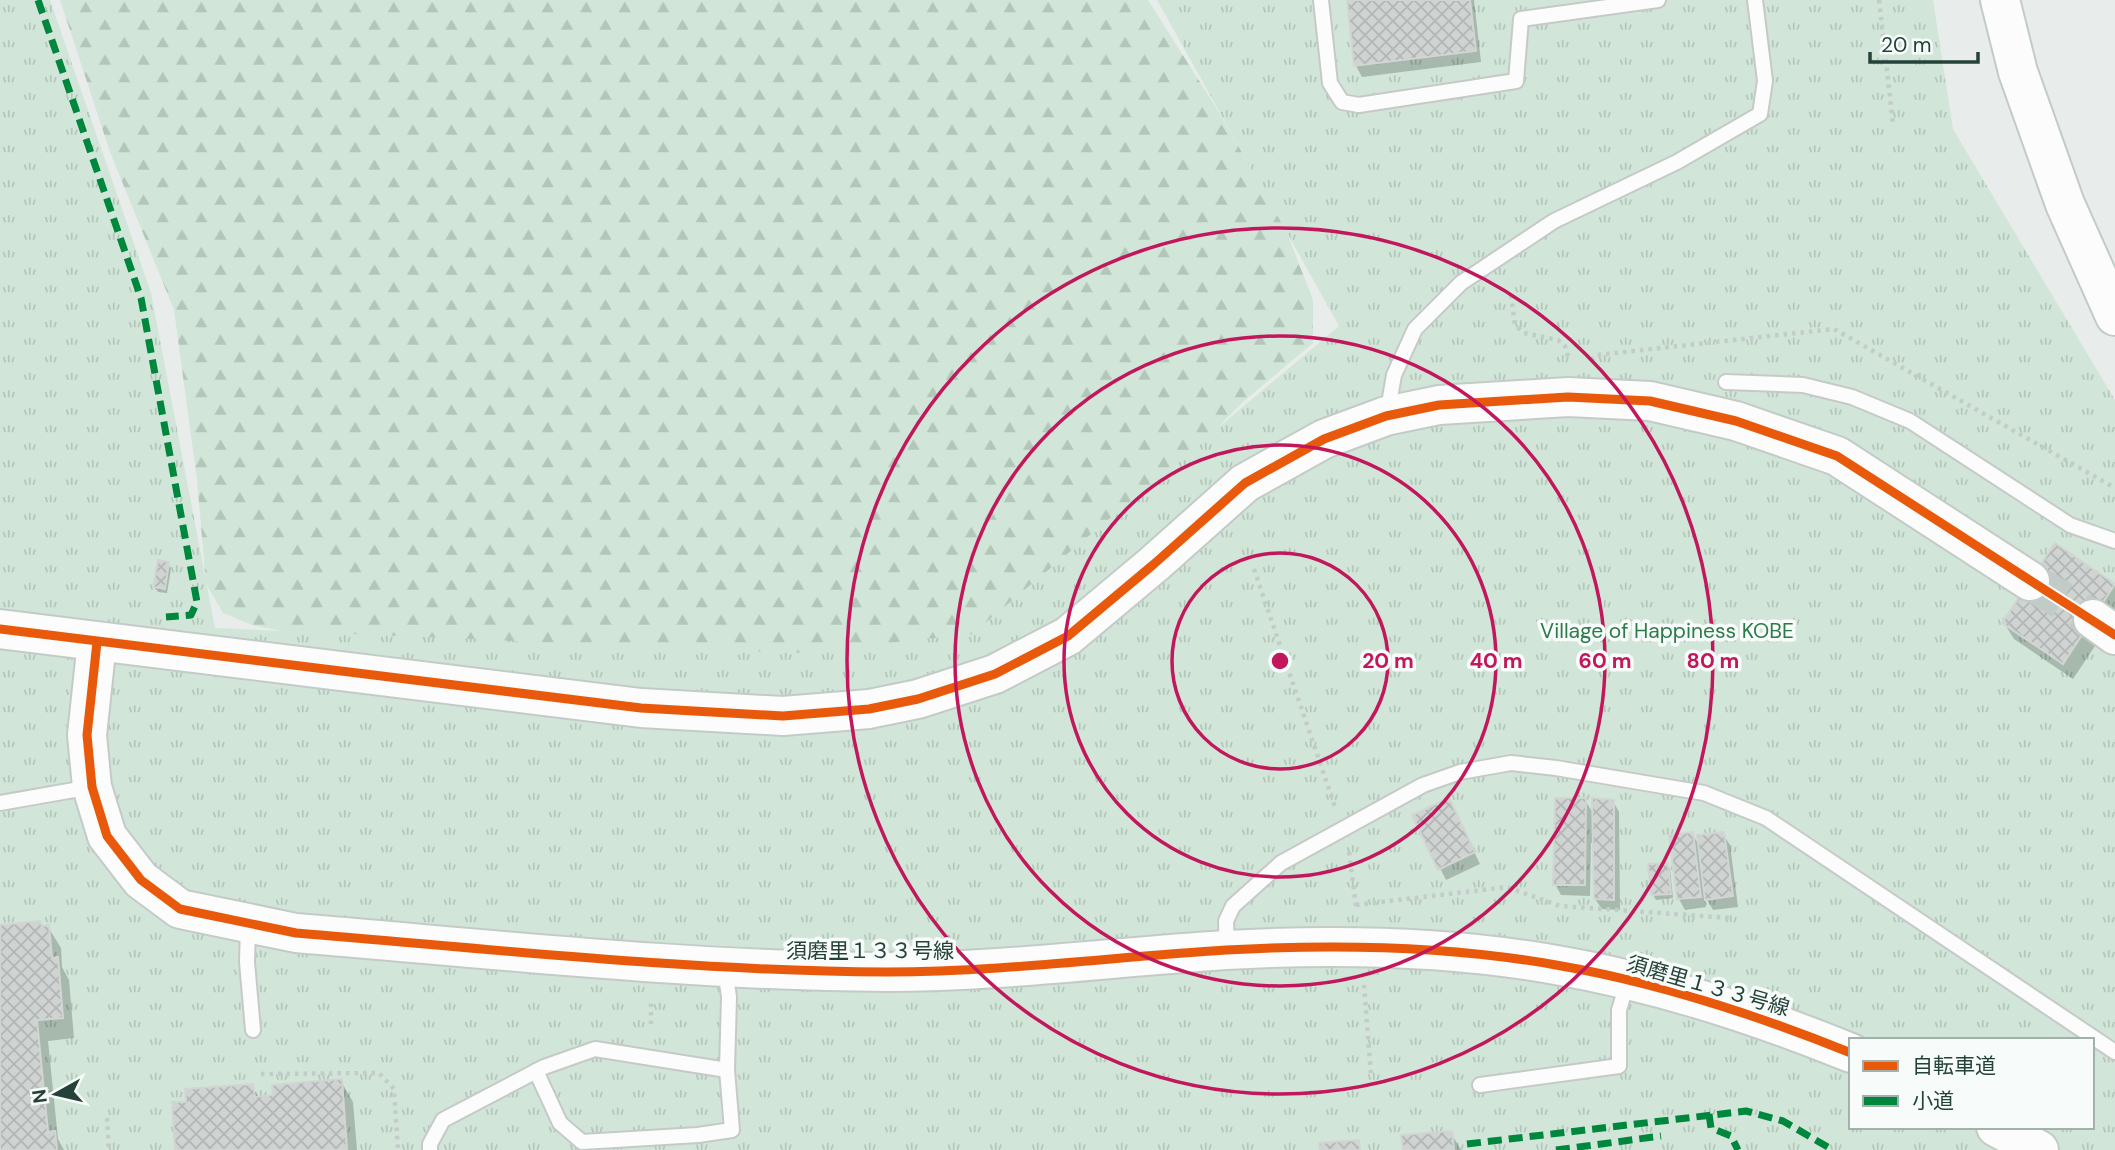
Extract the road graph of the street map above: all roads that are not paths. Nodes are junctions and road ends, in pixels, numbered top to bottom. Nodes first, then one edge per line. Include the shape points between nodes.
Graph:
1 (1321, 0) edge
2 (1658, 0) edge
3 (1755, 0) edge
4 (2000, 0) edge
5 (2115, 316) edge
6 (1727, 382) dead end
7 (1386, 416) junction
8 (2115, 541) edge
9 (2030, 581) tunnel mouth
10 (0, 629) edge
11 (97, 642) junction
12 (92, 787) junction
13 (0, 803) edge
14 (248, 925) junction
15 (1227, 950) junction
16 (725, 968) junction
17 (1629, 980) junction
18 (253, 1030) dead end
19 (1849, 1052) edge
20 (2115, 1052) edge
21 (727, 1070) junction
22 (536, 1071) junction
23 (1480, 1085) dead end
24 (2000, 1129) edge
25 (430, 1150) edge
26 (2039, 1150) edge

1 - 2 lane via 1330,83 1342,102 1359,105 1516,81 1521,19
3 - 7 lane via 1765,81 1760,114 1677,162 1554,221 1461,284 1415,329 1394,375
4 - 5 street via 2018,72 2065,204
6 - 8 lane via 1803,385 1852,397 1910,421 2070,525
7 - 9 street via 1439,405 1568,397 1650,401 1735,421 1837,456
7 - 11 street via 1324,439 1245,483 1068,636 995,674 869,709 783,716 641,708
10 - 11 street
11 - 12 street, 須磨里１３３号線 via 87,735
12 - 13 lane
12 - 14 street, 須磨里１３３号線 via 107,836 141,880 180,909
14 - 16 street, 須磨里１３３号線 via 296,933
14 - 18 lane
15 - 16 street, 須磨里１３３号線 via 890,972
15 - 17 street, 須磨里１３３号線 via 1360,948 1455,953 1554,964
15 - 20 lane via 1226,921 1233,906 1291,857 1423,785 1460,772 1511,764 1556,768 1704,793 1766,818
16 - 21 lane
17 - 19 street, 須磨里１３３号線 via 1785,1026
17 - 23 lane via 1619,1010 1619,1066
21 - 22 lane via 595,1049
21 - 22 lane via 732,1130 582,1142 560,1124
22 - 25 lane via 443,1120
24 - 26 street

